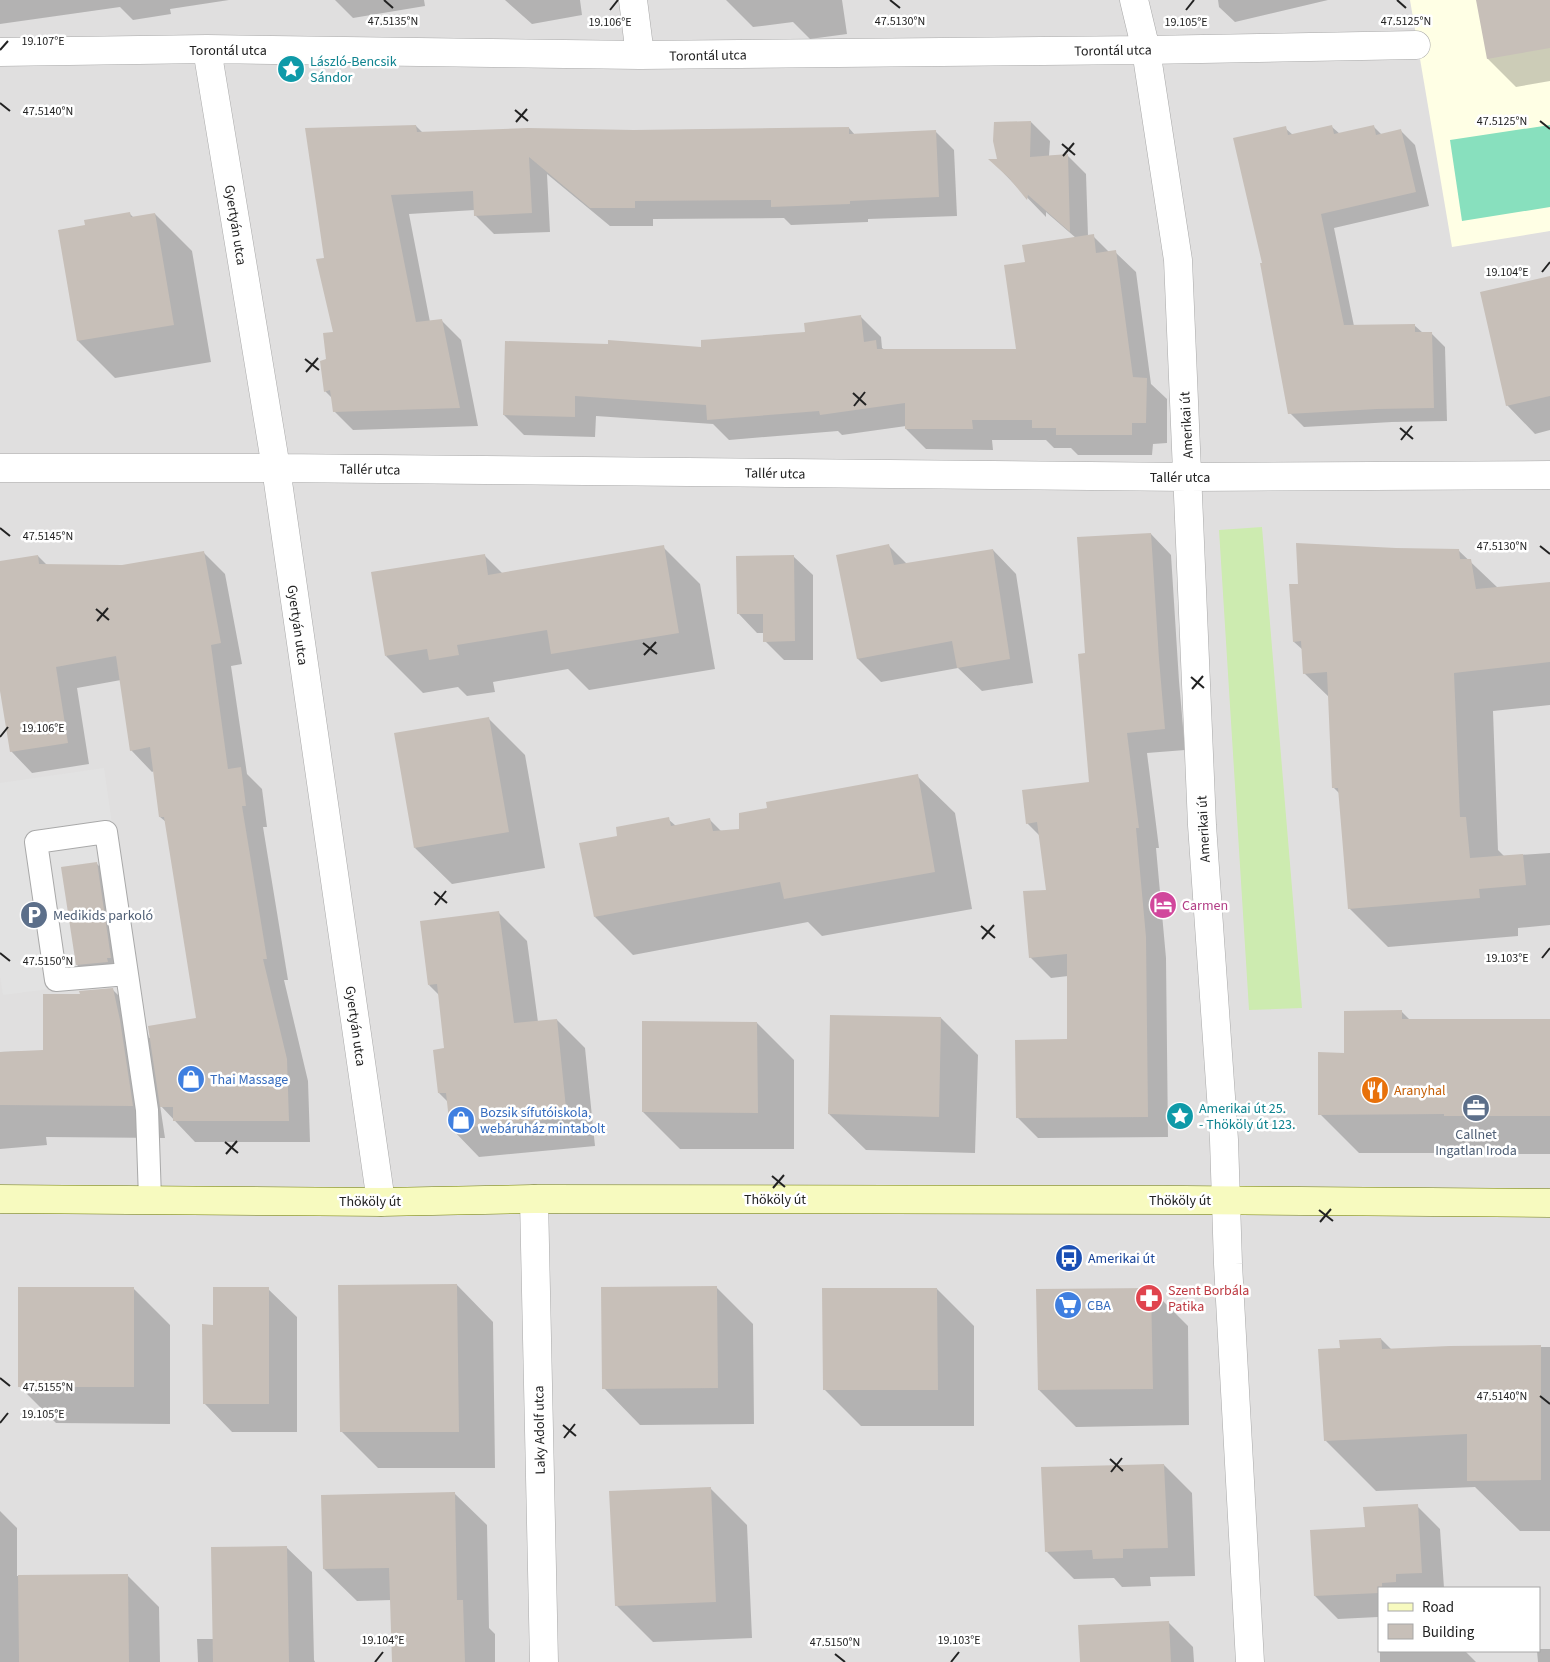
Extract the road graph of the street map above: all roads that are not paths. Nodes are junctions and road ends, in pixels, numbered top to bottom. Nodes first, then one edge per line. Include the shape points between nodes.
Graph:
1 (633, 0) edge
2 (1134, 0) edge
3 (1416, 45) dead end
4 (207, 49) junction
5 (1146, 50) junction
6 (0, 52) edge
7 (640, 55) junction
8 (0, 468) edge
9 (276, 468) junction
10 (1550, 475) edge
11 (1188, 477) junction
12 (127, 974) junction
13 (0, 1199) edge
14 (150, 1199) junction
15 (534, 1199) junction
16 (1226, 1200) junction
17 (381, 1202) junction
18 (1550, 1203) edge
19 (544, 1662) edge
20 (1250, 1662) edge

1 - 7 street
2 - 5 street, Amerikai út
3 - 5 street, Torontál utca
4 - 6 street, Torontál utca
4 - 7 street, Torontál utca
4 - 9 street, Gyertyán utca
5 - 7 street, Torontál utca
5 - 11 street, Amerikai út via 1178,260
8 - 9 street, Tallér utca
9 - 11 street, Tallér utca
9 - 17 street, Gyertyán utca
10 - 11 street, Tallér utca
11 - 16 street, Amerikai út via 1202,825
12 - 12 lane via 56,980 36,842 106,832
12 - 14 lane via 147,1110
13 - 14 main road, Thököly út
14 - 17 main road, Thököly út
15 - 16 main road, Thököly út
15 - 17 main road, Thököly út
15 - 19 street, Laky Adolf utca
16 - 18 main road, Thököly út
16 - 20 street, Amerikai út

